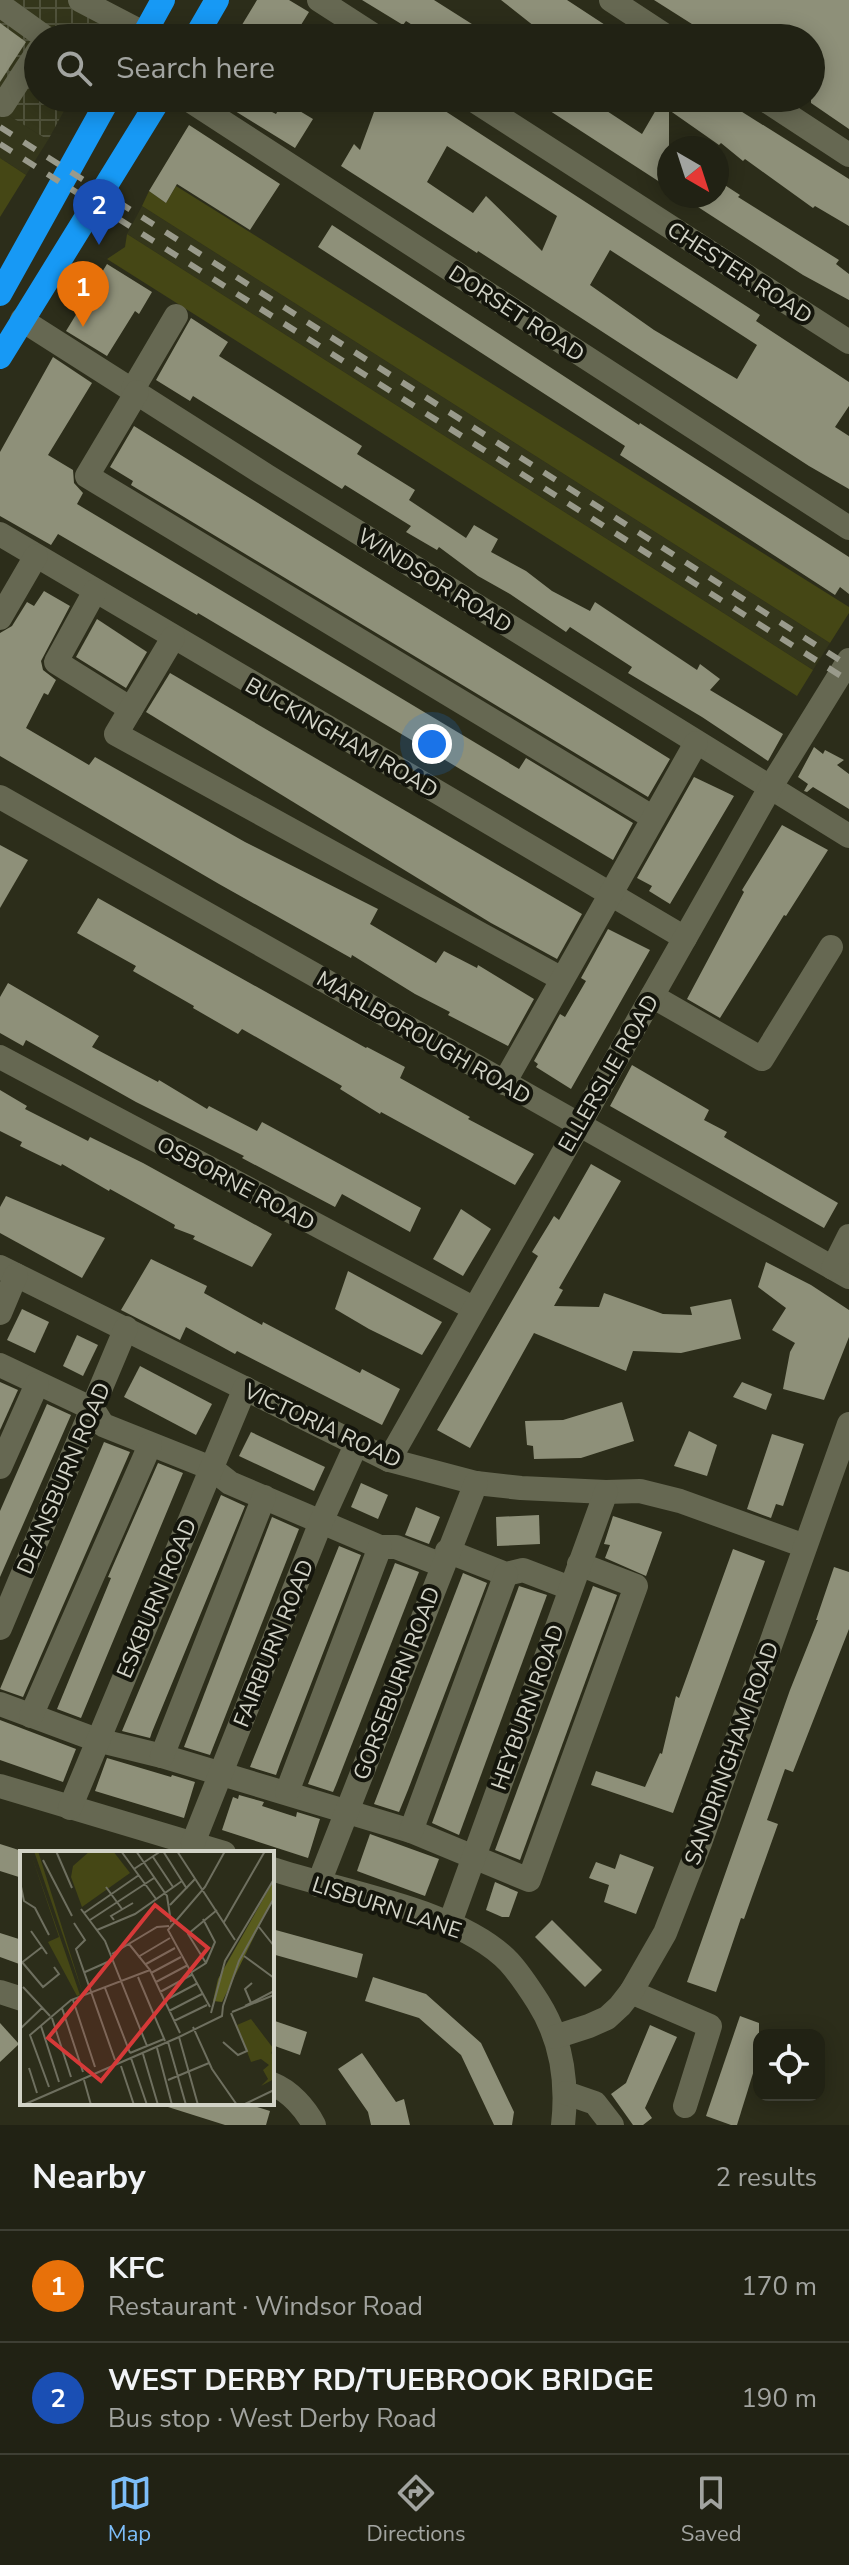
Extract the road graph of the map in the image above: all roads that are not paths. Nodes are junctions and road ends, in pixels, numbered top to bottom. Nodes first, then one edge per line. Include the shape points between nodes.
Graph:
1 (80, 0) edge
2 (163, 0) edge
3 (217, 0) edge
4 (319, 0) edge
5 (611, 0) edge
6 (0, 5) edge
7 (26, 24) edge
8 (122, 24) edge
9 (150, 24) edge
10 (203, 24) edge
11 (356, 24) edge
12 (648, 24) edge
13 (24, 73) edge
14 (0, 103) edge
15 (101, 112) edge
16 (151, 112) edge
17 (208, 112) edge
18 (492, 112) edge
19 (783, 112) edge
20 (849, 155) edge
21 (0, 294) edge
22 (176, 316) dead end
23 (22, 320) junction
24 (849, 342) edge
25 (0, 357) edge
26 (135, 391) junction
27 (849, 528) edge
28 (0, 534) edge
29 (36, 556) junction
30 (95, 591) junction
31 (0, 618) edge
32 (173, 638) junction
33 (849, 660) edge
34 (131, 709) junction
35 (696, 743) junction
36 (770, 788) junction
37 (0, 797) edge
38 (652, 817) junction
39 (849, 836) edge
40 (608, 894) junction
41 (685, 938) junction
42 (831, 947) dead end
43 (562, 979) junction
44 (652, 996) junction
45 (0, 1057) edge
46 (504, 1083) junction
47 (578, 1125) junction
48 (849, 1236) edge
49 (8, 1271) edge
50 (841, 1272) edge
51 (473, 1308) junction
52 (0, 1313) edge
53 (126, 1328) junction
54 (0, 1365) edge
55 (37, 1384) junction
56 (245, 1388) junction
57 (93, 1409) junction
58 (849, 1424) edge
59 (150, 1445) junction
60 (356, 1445) junction
61 (389, 1460) junction
62 (0, 1467) edge
63 (211, 1468) junction
64 (476, 1483) junction
65 (606, 1492) junction
66 (264, 1497) junction
67 (321, 1522) junction
68 (805, 1546) junction
69 (380, 1547) junction
70 (445, 1558) junction
71 (579, 1564) junction
72 (506, 1574) junction
73 (570, 1588) junction
74 (0, 1628) edge
75 (0, 1704) edge
76 (31, 1716) junction
77 (97, 1740) junction
78 (162, 1756) junction
79 (220, 1775) junction
80 (0, 1786) edge
81 (287, 1792) junction
82 (70, 1808) junction
83 (346, 1811) junction
84 (411, 1831) junction
85 (193, 1843) junction
86 (218, 1851) edge
87 (474, 1856) junction
88 (274, 1870) edge
89 (318, 1885) junction
90 (450, 1923) junction
91 (0, 1992) edge
92 (631, 1992) junction
93 (20, 1998) edge
94 (555, 2037) junction
95 (274, 2085) edge
96 (566, 2093) junction
97 (685, 2106) dead end
98 (314, 2125) edge
99 (563, 2125) edge
100 (612, 2125) edge

1 - 8 street
2 - 9 highway
3 - 10 highway
4 - 11 street
5 - 12 street
6 - 7 street
13 - 14 street
15 - 21 highway
16 - 23 highway
17 - 27 street, DORSET ROAD
18 - 24 street, CHESTER ROAD
19 - 20 street
22 - 26 street
23 - 25 highway
23 - 26 street, WINDSOR ROAD
26 - 35 street, WINDSOR ROAD
26 - 38 street via 87,476
28 - 29 street, BUCKINGHAM ROAD
29 - 30 street, BUCKINGHAM ROAD
29 - 31 street
30 - 32 street, BUCKINGHAM ROAD
30 - 34 street via 56,662
32 - 34 street
32 - 40 street, BUCKINGHAM ROAD
33 - 36 street, ELLERSLIE ROAD
34 - 43 street via 116,734
35 - 36 street, WINDSOR ROAD
35 - 38 street
36 - 39 street, WINDSOR ROAD
36 - 41 street, ELLERSLIE ROAD
37 - 46 street, MARLBOROUGH ROAD
38 - 40 street
40 - 41 street, BUCKINGHAM ROAD
40 - 43 street
41 - 44 street, ELLERSLIE ROAD
42 - 44 street via 762,1059
43 - 46 street
44 - 47 street, ELLERSLIE ROAD
45 - 51 street, OSBORNE ROAD
46 - 47 street, MARLBOROUGH ROAD
47 - 50 street, MARLBOROUGH ROAD
47 - 51 street, ELLERSLIE ROAD
48 - 50 street
49 - 52 street
49 - 53 street, VICTORIA ROAD
51 - 61 street, ELLERSLIE ROAD
53 - 56 street, VICTORIA ROAD
53 - 57 street, DEANSBURN ROAD
54 - 55 street
55 - 57 street
55 - 62 street
56 - 60 street, VICTORIA ROAD
56 - 63 street, ESKBURN ROAD
57 - 59 street via 103,1425
57 - 74 street, DEANSBURN ROAD
58 - 68 street, SANDRINGHAM ROAD
59 - 63 street
59 - 76 street
60 - 61 street, VICTORIA ROAD
60 - 67 street, FAIRBURN ROAD
61 - 64 street, VICTORIA ROAD
63 - 66 street via 230,1483
63 - 77 street, ESKBURN ROAD
64 - 65 street, VICTORIA ROAD
64 - 70 street, GORSEBURN ROAD
65 - 68 street, VICTORIA ROAD via 640,1491 680,1501
65 - 71 street, HEYBURN ROAD
66 - 67 street
66 - 78 street
67 - 69 street
67 - 79 street, FAIRBURN ROAD
68 - 92 street, SANDRINGHAM ROAD via 665,1933
69 - 70 street
69 - 81 street
70 - 72 street
70 - 83 street, GORSEBURN ROAD
71 - 73 street, HEYBURN ROAD
71 - 87 street via 636,1586 631,1601 529,1880
72 - 73 street via 523,1570
72 - 84 street
73 - 87 street, HEYBURN ROAD
75 - 76 street
76 - 77 street
77 - 78 street
77 - 82 street, ESKBURN ROAD
78 - 79 street
79 - 81 street
79 - 85 street, FAIRBURN ROAD
80 - 82 street
81 - 83 street
82 - 85 street
83 - 84 street
83 - 89 street, GORSEBURN ROAD
84 - 87 street
85 - 86 street
87 - 90 street, HEYBURN ROAD
88 - 89 street, LISBURN LANE
89 - 90 street, LISBURN LANE
90 - 94 street, LISBURN LANE via 509,1962
91 - 93 street
92 - 94 street, SANDRINGHAM ROAD via 607,2018
92 - 97 street via 710,2026
94 - 96 street, LISBURN LANE
95 - 98 street via 308,2113
96 - 99 street, LISBURN LANE
96 - 100 street via 595,2103

